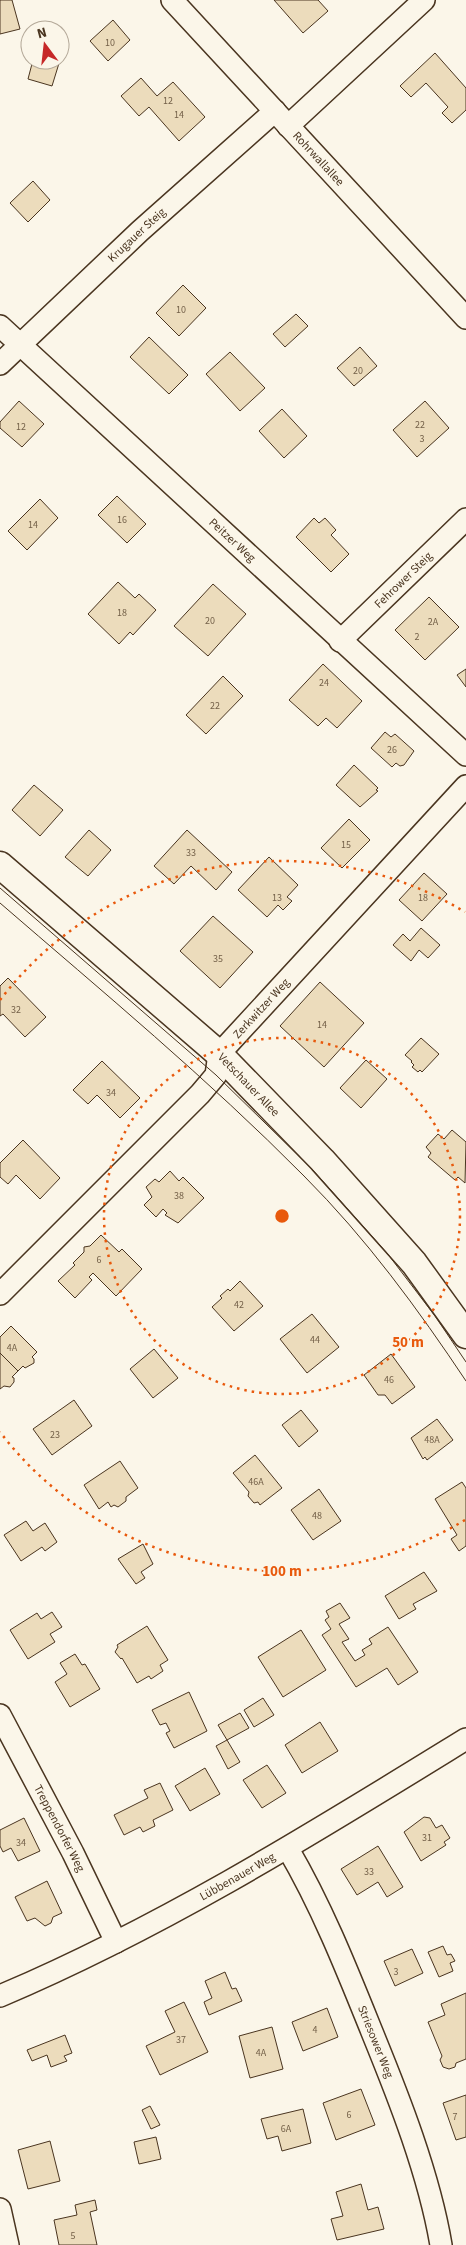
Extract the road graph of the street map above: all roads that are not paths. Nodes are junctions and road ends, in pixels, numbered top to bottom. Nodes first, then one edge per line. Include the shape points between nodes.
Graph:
1 (172, 0) edge
2 (424, 0) edge
3 (282, 118) junction
4 (466, 318) edge
5 (0, 326) edge
6 (20, 345) junction
7 (0, 364) edge
8 (466, 519) edge
9 (340, 640) junction
10 (466, 755) edge
11 (466, 786) edge
12 (0, 865) edge
13 (219, 1054) junction
14 (0, 1294) edge
15 (466, 1335) edge
16 (0, 1715) edge
17 (466, 1739) edge
18 (288, 1849) junction
19 (116, 1942) junction
20 (0, 1996) edge
21 (0, 2209) edge
22 (8, 2245) edge
23 (441, 2245) edge

1 - 3 street, Rohrwallallee
2 - 3 street, Krugauer Steig
3 - 4 street, Rohrwallallee
3 - 6 street, Krugauer Steig via 140,232
5 - 6 street, Peitzer Weg
6 - 7 street, Krugauer Steig
6 - 9 street, Peitzer Weg
8 - 9 street, Fehrower Steig
9 - 10 street, Peitzer Weg
11 - 13 street, Zerkwitzer Weg
12 - 13 street, Vetschauer Allee
13 - 14 street, Zerkwitzer Weg via 216,1075 200,1094
13 - 15 street, Vetschauer Allee via 322,1160 414,1263
16 - 19 street, Treppendorfer Weg
17 - 18 street, Lübbenauer Weg
18 - 19 street, Lübbenauer Weg
18 - 23 street, Striesower Weg via 348,1973 389,2074 427,2187
19 - 20 street, Lübbenauer Weg
21 - 22 street

